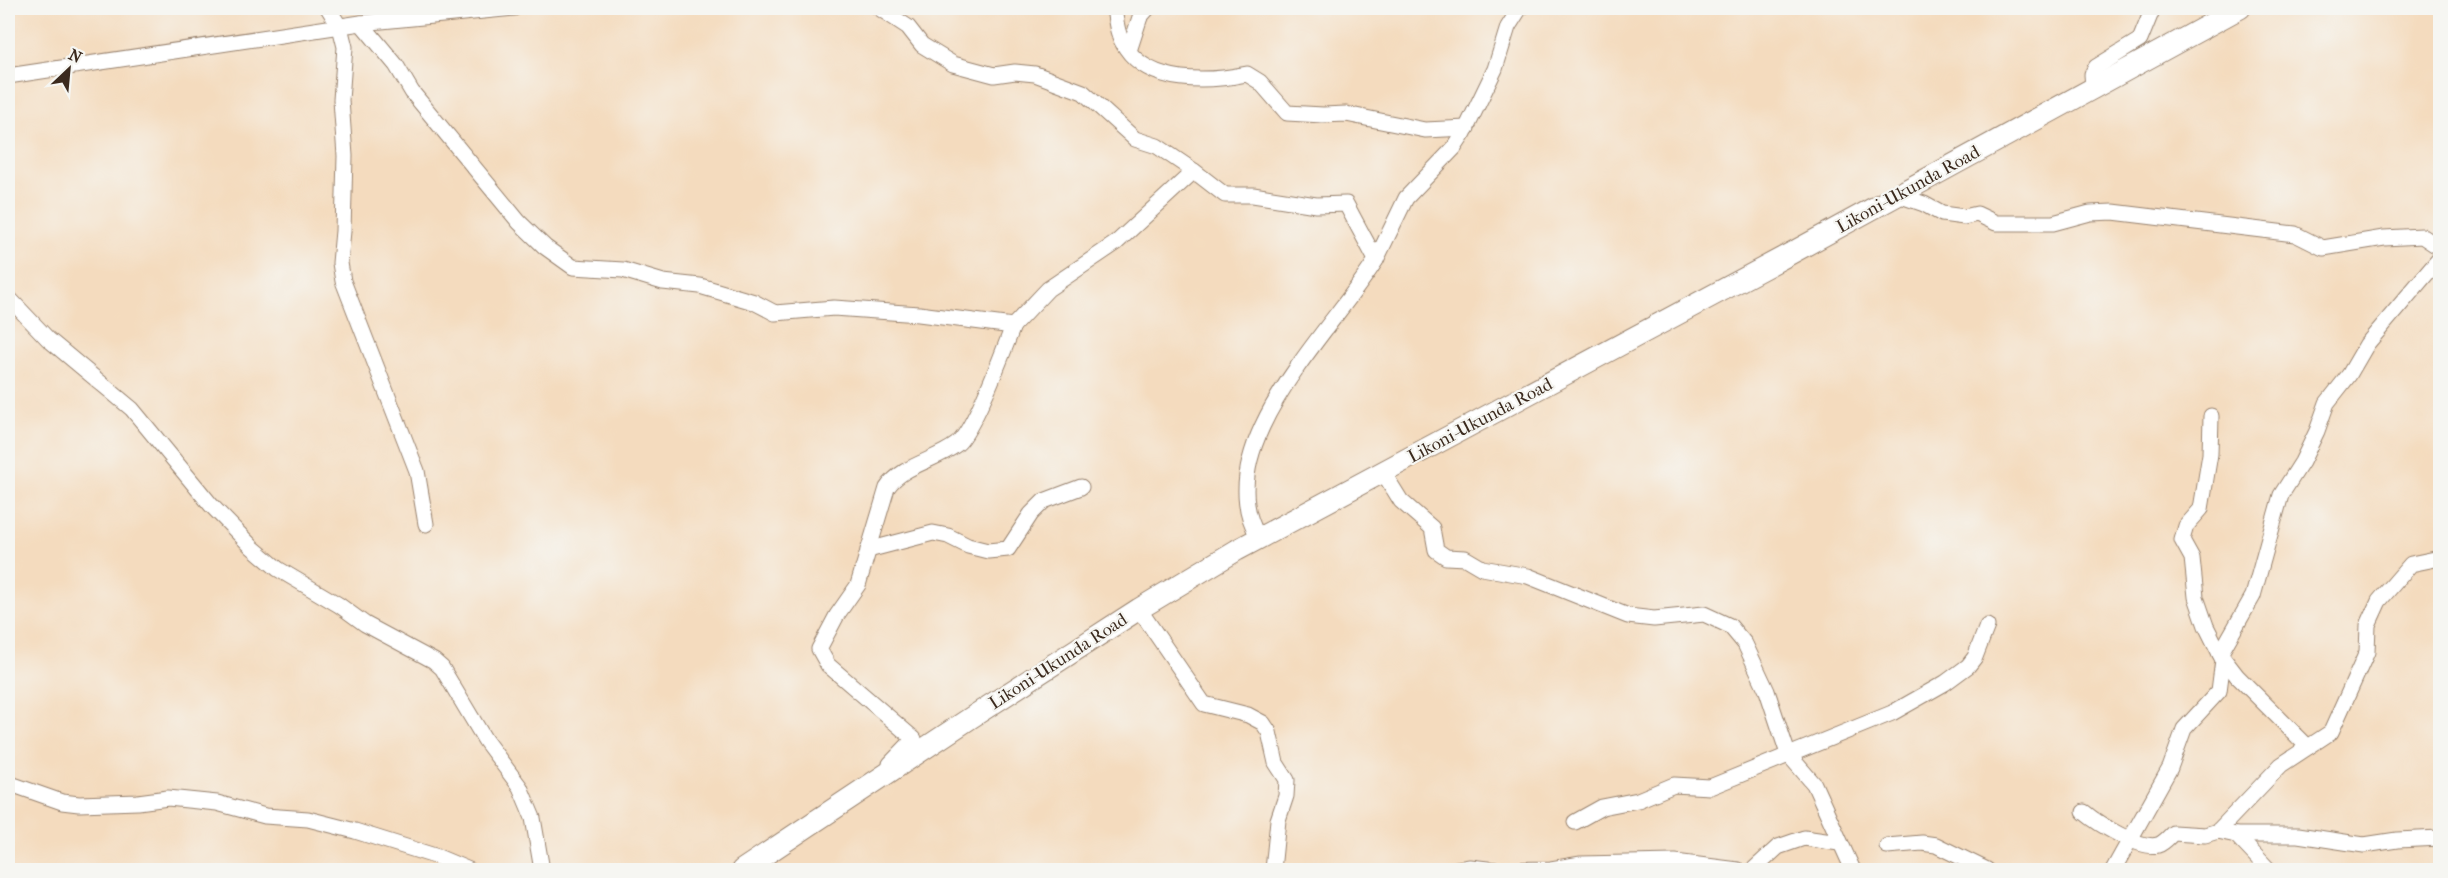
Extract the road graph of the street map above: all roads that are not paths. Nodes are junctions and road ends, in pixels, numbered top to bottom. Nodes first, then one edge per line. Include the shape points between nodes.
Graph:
1 (328, 8) edge
2 (514, 8) edge
3 (879, 8) edge
4 (1114, 8) edge
5 (1149, 8) edge
6 (1520, 8) edge
7 (2153, 8) edge
8 (2240, 8) edge
9 (361, 23) junction
10 (340, 27) junction
11 (1130, 51) junction
12 (8, 76) edge
13 (2093, 88) junction
14 (1467, 128) junction
15 (1194, 171) junction
16 (1898, 195) junction
17 (2440, 248) edge
18 (2440, 258) edge
19 (1376, 260) junction
20 (8, 297) edge
21 (1012, 326) junction
22 (2211, 416) dead end
23 (1383, 472) junction
24 (1081, 487) dead end
25 (426, 524) dead end
26 (1259, 538) junction
27 (868, 550) junction
28 (2440, 558) edge
29 (1139, 609) junction
30 (1987, 626) dead end
31 (2220, 654) junction
32 (2308, 747) junction
33 (1788, 754) junction
34 (8, 783) edge
35 (864, 791) junction
36 (2084, 812) dead end
37 (1575, 822) dead end
38 (2218, 831) junction
39 (2236, 835) junction
40 (2440, 838) edge
41 (2130, 840) junction
42 (1839, 843) junction
43 (1887, 846) dead end
44 (469, 870) edge
45 (542, 870) edge
46 (742, 870) edge
47 (1273, 870) edge
48 (1452, 870) edge
49 (1738, 870) edge
50 (1753, 870) edge
51 (1853, 870) edge
52 (1987, 870) edge
53 (2112, 870) edge
54 (2269, 870) edge

1 - 10 street
2 - 9 street
3 - 15 street via 908,27 927,49 953,64 994,75 1035,74 1083,92 1135,139 1157,146
4 - 11 street via 1116,27
5 - 11 street via 1140,18
6 - 14 street via 1508,27 1495,69
7 - 13 street via 2140,40 2096,67
8 - 13 highway, Likoni-Ukunda Road
9 - 10 street
9 - 21 street via 519,222 573,267 623,270 663,282 700,286 754,302 775,313 834,308
10 - 12 street
10 - 25 street via 345,47 341,100 345,156 340,263 343,281 417,471
11 - 14 street via 1150,70 1189,80 1247,74 1260,82 1287,113 1346,114 1425,130
13 - 16 highway, Likoni-Ukunda Road
14 - 19 street via 1454,148 1406,198
15 - 19 street via 1225,195 1253,195 1316,205 1346,204
15 - 21 street via 1116,243 1048,289
16 - 17 street via 1942,214 1977,214 1996,223 2053,223 2083,214 2114,212 2295,234 2323,248 2384,238 2422,237
16 - 23 highway, Likoni-Ukunda Road
18 - 31 street via 2367,344 2327,403 2302,462 2281,495 2253,596
19 - 26 street via 1309,349 1255,439 1245,493 1247,511
20 - 45 street via 57,347 132,409 211,505 252,547 278,569 442,668 485,740 520,787 533,818
21 - 27 street via 972,424 958,443 894,477
22 - 31 street via 2210,454 2201,509 2186,526 2182,540 2192,558 2199,607
23 - 26 highway, Likoni-Ukunda Road
23 - 33 street via 1401,501 1432,528 1436,550 1446,558 1465,558 1482,568 1527,576 1628,616 1654,619 1704,614 1730,626 1745,644 1767,691
24 - 27 street via 1044,501 1008,549 988,551 933,533
26 - 29 highway, Likoni-Ukunda Road
27 - 35 street via 858,585 819,649 828,665 914,739
28 - 32 street via 2411,564 2379,601 2368,625 2367,652 2339,717 2331,732
29 - 35 highway, Likoni-Ukunda Road
29 - 47 street via 1204,704 1248,715 1263,723 1269,732 1276,763 1287,780
30 - 33 street via 1975,657 1946,683 1892,713
31 - 32 street
31 - 41 street via 2223,660 2219,691 2184,729 2170,768
32 - 38 street via 2281,765
33 - 37 street via 1710,787 1674,785 1638,800 1602,807
33 - 42 street via 1814,784
34 - 44 street via 71,803 168,798 217,803 265,816 308,819 356,831
35 - 46 highway, Likoni-Ukunda Road
36 - 41 street
38 - 39 street
38 - 41 street via 2205,835 2173,833 2155,846
39 - 40 street via 2298,835 2364,845
39 - 54 street
41 - 53 street
42 - 50 street via 1804,838 1778,847
42 - 51 street
43 - 52 street via 1936,845
48 - 49 street via 1675,862

